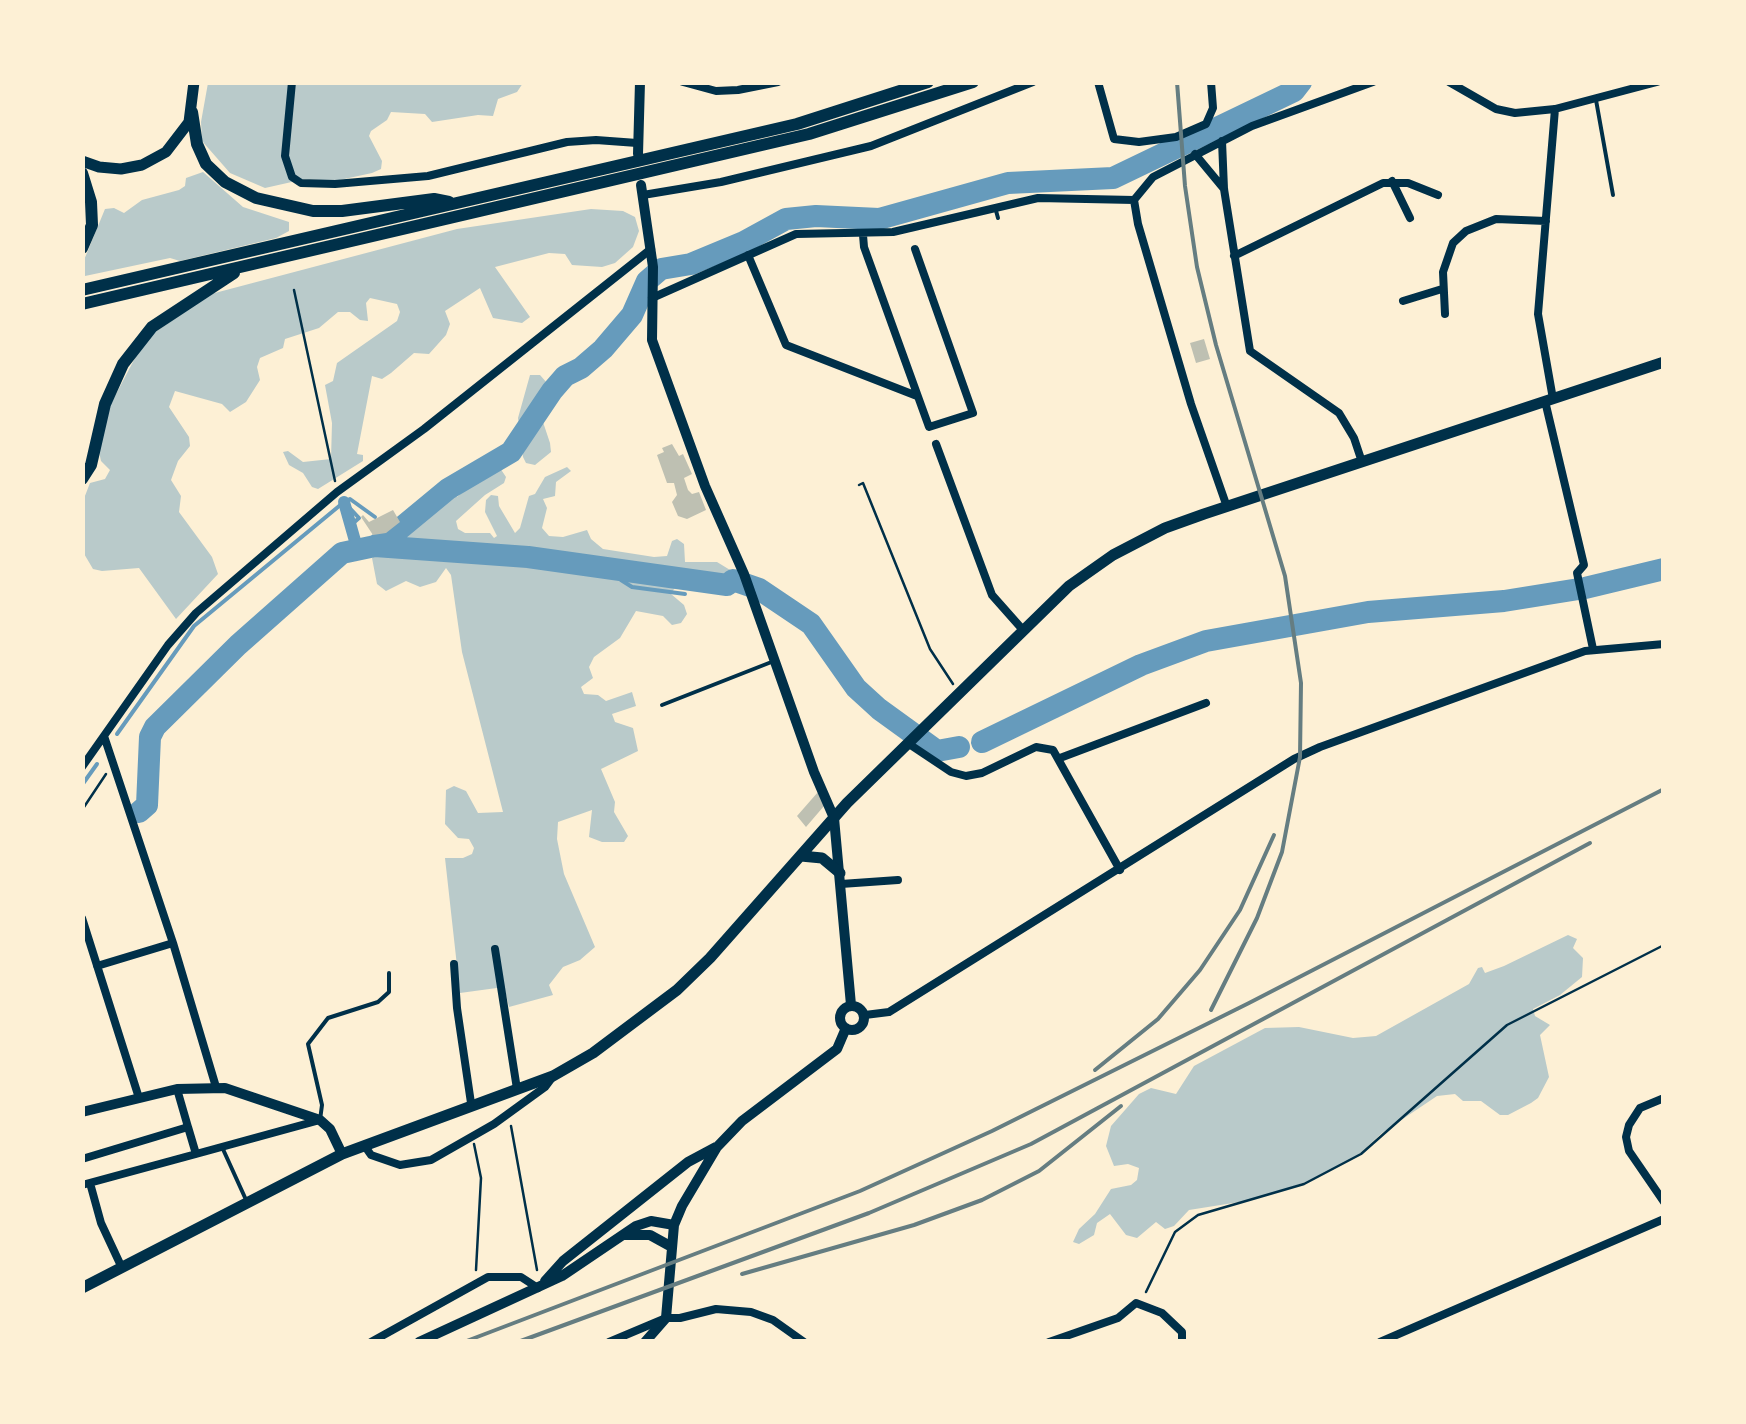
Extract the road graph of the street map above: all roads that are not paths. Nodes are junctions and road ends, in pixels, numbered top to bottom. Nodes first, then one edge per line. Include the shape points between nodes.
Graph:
1 (194, 82) edge
2 (292, 82) edge
3 (640, 82) edge
4 (682, 82) edge
5 (778, 82) edge
6 (928, 82) edge
7 (973, 82) edge
8 (1033, 82) edge
9 (1098, 82) edge
10 (1211, 82) edge
11 (1372, 82) edge
12 (1449, 82) edge
13 (1652, 83) edge
14 (1596, 100) junction
15 (1555, 109) junction
16 (192, 112) junction
17 (1222, 141) junction
18 (637, 148) joint
19 (1195, 154) junction
20 (82, 161) edge
21 (82, 173) edge
22 (1392, 181) junction
23 (1224, 188) junction
24 (642, 190) joint
25 (1438, 195) dead end
26 (1614, 195) dead end
27 (1134, 200) junction
28 (456, 203) junction
29 (1410, 218) dead end
30 (1546, 221) junction
31 (863, 234) junction
32 (82, 248) edge
33 (650, 249) junction
34 (914, 249) dead end
35 (748, 255) junction
36 (1234, 256) junction
37 (240, 269) junction
38 (1442, 289) junction
39 (82, 290) edge
40 (653, 292) junction
41 (1403, 302) dead end
42 (82, 304) edge
43 (1446, 314) dead end
44 (1664, 362) edge
45 (917, 396) junction
46 (1549, 400) junction
47 (936, 444) dead end
48 (1362, 462) junction
49 (82, 479) edge
50 (1228, 507) junction
51 (1024, 630) junction
52 (1664, 644) edge
53 (1593, 649) junction
54 (774, 660) junction
55 (1206, 702) dead end
56 (662, 705) dead end
57 (104, 736) junction
58 (910, 743) junction
59 (1060, 758) junction
60 (82, 767) edge
61 (834, 818) junction
62 (801, 856) junction
63 (1120, 870) junction
64 (840, 879) junction
65 (898, 880) dead end
66 (82, 918) edge
67 (173, 943) junction
68 (495, 950) dead end
69 (454, 964) dead end
70 (97, 966) junction
71 (388, 974) dead end
72 (851, 1006) junction
73 (864, 1015) junction
74 (846, 1028) junction
75 (553, 1076) junction
76 (216, 1087) junction
77 (516, 1089) junction
78 (177, 1090) junction
79 (138, 1098) junction
80 (1664, 1098) edge
81 (478, 1101) junction
82 (82, 1112) edge
83 (320, 1120) junction
84 (494, 1124) junction
85 (188, 1127) junction
86 (364, 1145) junction
87 (222, 1147) junction
88 (717, 1147) junction
89 (196, 1154) junction
90 (342, 1154) junction
91 (82, 1158) edge
92 (86, 1184) edge
93 (247, 1202) junction
94 (1664, 1202) edge
95 (1664, 1220) edge
96 (674, 1225) junction
97 (625, 1235) junction
98 (670, 1246) junction
99 (122, 1268) junction
100 (82, 1288) edge
101 (538, 1288) junction
102 (666, 1318) junction
103 (1082, 1337) edge
104 (371, 1342) edge
105 (419, 1342) edge
106 (609, 1342) edge
107 (645, 1342) edge
108 (804, 1342) edge
109 (1049, 1342) edge
110 (1182, 1342) edge
111 (1380, 1342) edge

1 - 16 main road
2 - 18 street via 285,156 301,183 428,176 567,142
3 - 18 street
4 - 5 street via 738,90
6 - 28 main road via 797,124
7 - 37 main road via 809,134
8 - 24 street via 872,146 721,182
9 - 10 street via 1111,133 1120,142 1198,130 1211,117
11 - 17 street
12 - 15 street via 1496,109
13 - 14 street
14 - 15 street
14 - 26 lane
15 - 30 street
16 - 20 main road via 176,142 142,165 110,169
16 - 28 main road via 206,164 256,198 342,212
17 - 19 street
17 - 23 street
19 - 23 street
19 - 27 street via 1154,176
21 - 32 main road via 92,225
22 - 25 street
22 - 29 street
22 - 36 street
23 - 36 street
24 - 33 street
27 - 31 street via 1038,198 997,212
27 - 50 street via 1191,404
28 - 39 main road
30 - 38 street via 1496,219 1466,231 1447,257
30 - 46 street via 1538,314
31 - 35 street via 796,234
31 - 45 street
33 - 40 street
33 - 57 street via 337,492 196,613
34 - 45 street via 973,414 929,427
35 - 40 street
35 - 45 street via 786,345
36 - 48 street via 1250,351 1338,413
37 - 42 main road
37 - 49 main road via 152,328 124,364
38 - 41 street
38 - 43 street
40 - 54 street via 651,328 662,371
44 - 46 main road
46 - 48 main road
46 - 53 street via 1584,565 1577,573
47 - 51 street via 992,595
48 - 50 main road
50 - 51 main road via 1113,555
51 - 58 main road
52 - 53 street
53 - 63 street via 1320,747
54 - 56 lane
54 - 61 street
55 - 59 street
57 - 60 street
57 - 67 street
58 - 59 street via 966,776 1036,747
58 - 61 main road
59 - 63 street
61 - 62 main road
61 - 64 street
62 - 64 main road via 822,858
62 - 75 main road via 677,990
63 - 73 street via 888,1012
64 - 65 street
64 - 72 street
66 - 70 street
67 - 70 street
67 - 76 street
68 - 77 street
69 - 81 street
70 - 79 street
71 - 83 lane via 389,992 378,1002 328,1018 308,1044
72 - 73 street
72 - 74 street via 840,1015
73 - 74 street via 859,1028
74 - 88 street via 837,1049
75 - 77 main road
75 - 84 street
76 - 78 street
76 - 83 street
77 - 81 main road
78 - 79 street
78 - 85 street
79 - 82 street
80 - 94 street via 1640,1108 1626,1137
81 - 84 street
81 - 86 main road
83 - 87 street
83 - 90 street
84 - 86 street via 431,1160 400,1165 370,1155
85 - 89 street
85 - 91 street
86 - 90 main road
87 - 89 street
87 - 93 lane
88 - 96 street
88 - 101 street via 688,1162
89 - 92 street
90 - 93 main road
92 - 99 street
93 - 99 main road
95 - 111 street
96 - 97 street via 651,1221
96 - 98 street
97 - 98 street via 650,1235
97 - 101 street
98 - 102 street
99 - 100 main road
101 - 104 street via 510,1275 476,1281
101 - 105 street
102 - 106 street
102 - 107 street
102 - 108 street via 736,1309 773,1320
103 - 109 street
103 - 110 street via 1136,1304 1162,1313 1182,1332

